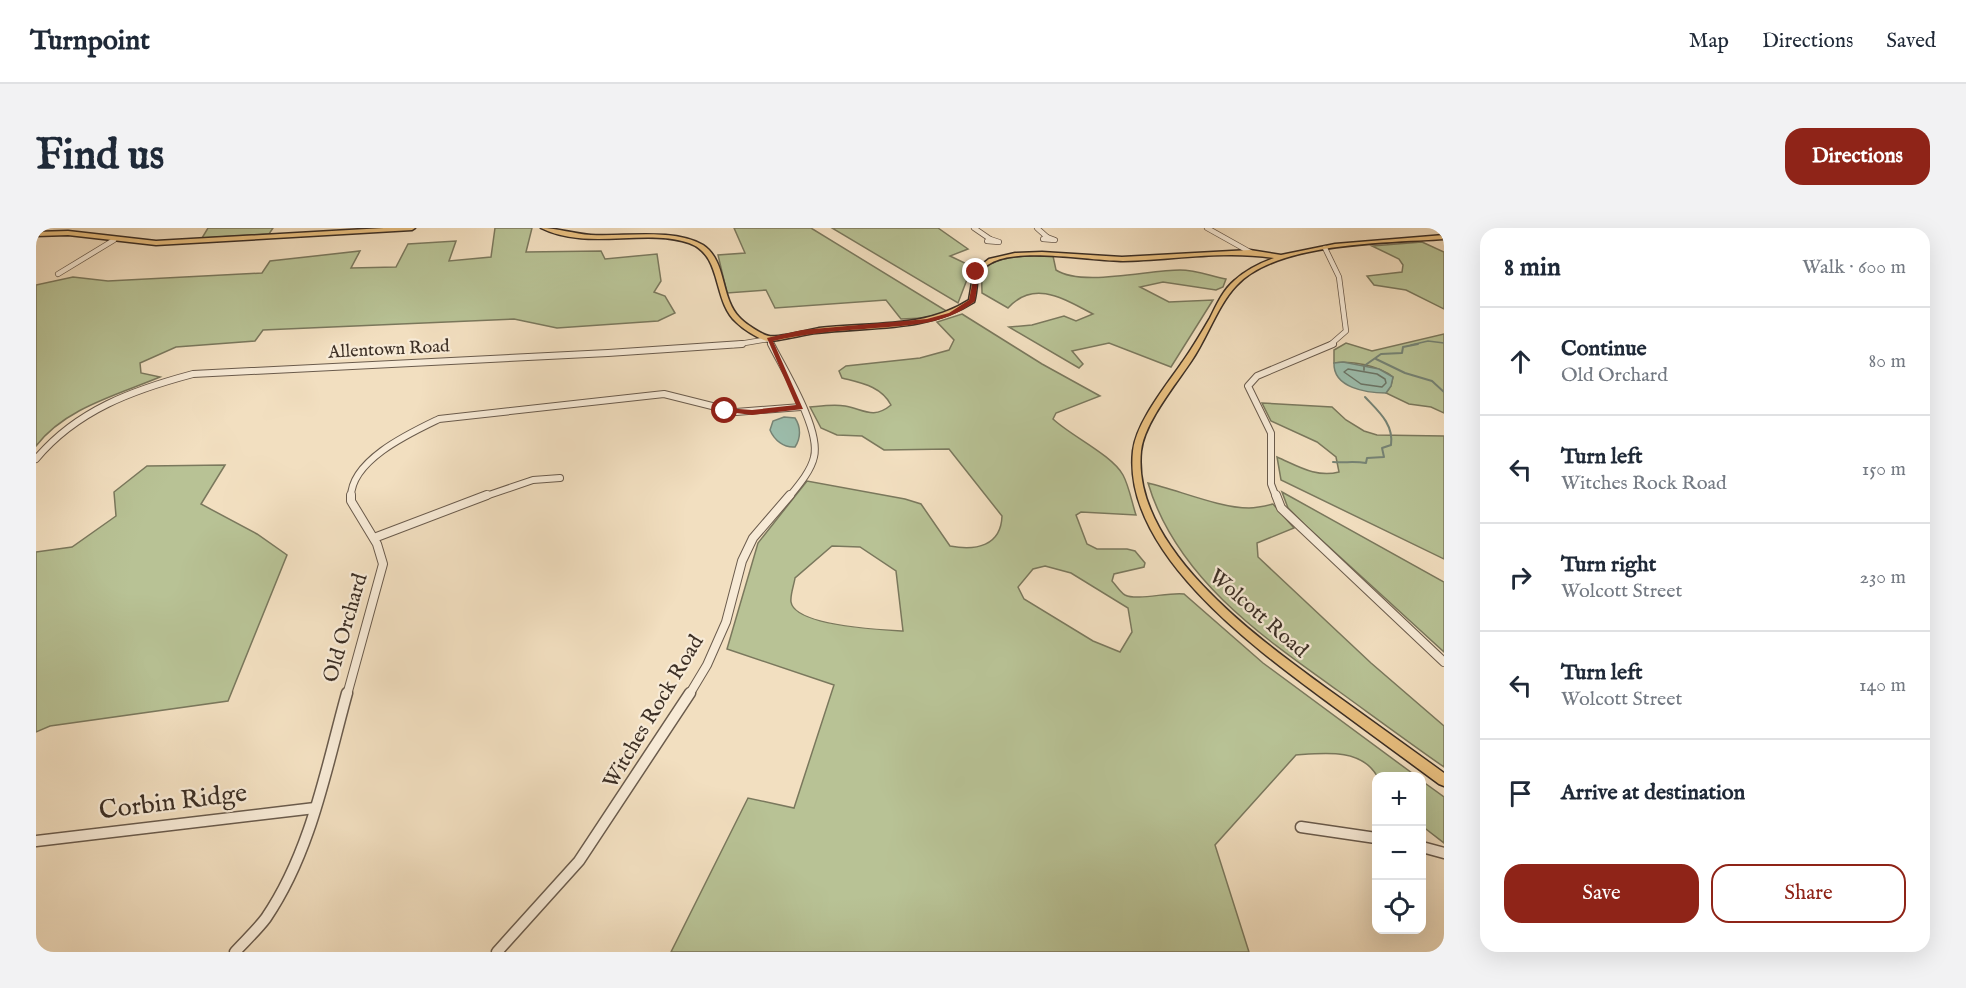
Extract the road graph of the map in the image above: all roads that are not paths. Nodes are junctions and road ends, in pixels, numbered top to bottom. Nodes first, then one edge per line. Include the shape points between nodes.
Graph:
1 (412, 228) edge
2 (544, 228) edge
3 (974, 228) edge
4 (1037, 228) edge
5 (1207, 228) edge
6 (36, 234) edge
7 (1047, 237) dead end
8 (1444, 237) edge
9 (990, 239) dead end
10 (114, 240) junction
11 (1325, 248) junction
12 (1250, 252) junction
13 (1281, 257) junction
14 (58, 274) dead end
15 (769, 339) junction
16 (801, 407) junction
17 (36, 459) edge
18 (560, 478) dead end
19 (374, 538) junction
20 (1444, 662) edge
21 (1444, 780) edge
22 (315, 808) junction
23 (1301, 827) dead end
24 (1372, 836) edge
25 (36, 841) edge
26 (1426, 848) edge
27 (1444, 853) edge
28 (235, 952) edge
29 (497, 952) edge

1 - 10 main road via 164,243
2 - 15 main road via 592,237 664,237 701,246 711,255 725,302 735,317
3 - 9 street
4 - 7 street
5 - 12 street
6 - 10 main road via 68,233
8 - 11 main road
10 - 14 street
11 - 13 main road
11 - 20 street via 1331,255 1342,291 1346,331 1332,344 1257,376 1248,386 1270,433 1271,484 1281,508
12 - 13 main road
12 - 15 main road via 1122,259 1042,254 1002,257 976,272 972,301 951,314 928,321 802,332
13 - 21 main road, Wolcott Road via 1251,270 1226,294 1141,436 1135,468 1138,488 1165,544 1190,579 1216,605 1263,647
15 - 16 street, Witches Rock Road
15 - 17 street, Allentown Road via 597,354 193,374 166,381 72,422 53,437
16 - 19 street, Old Orchard via 725,411 664,394 439,419 405,435 355,476 351,501
16 - 29 street, Witches Rock Road via 814,431 814,457 798,486 753,538 742,561 726,622 707,665 633,784 579,861
18 - 19 street via 514,485
19 - 22 street, Old Orchard via 383,564
22 - 25 street, Corbin Ridge
22 - 28 street, Old Orchard via 288,881 265,919
23 - 24 street
26 - 27 street

